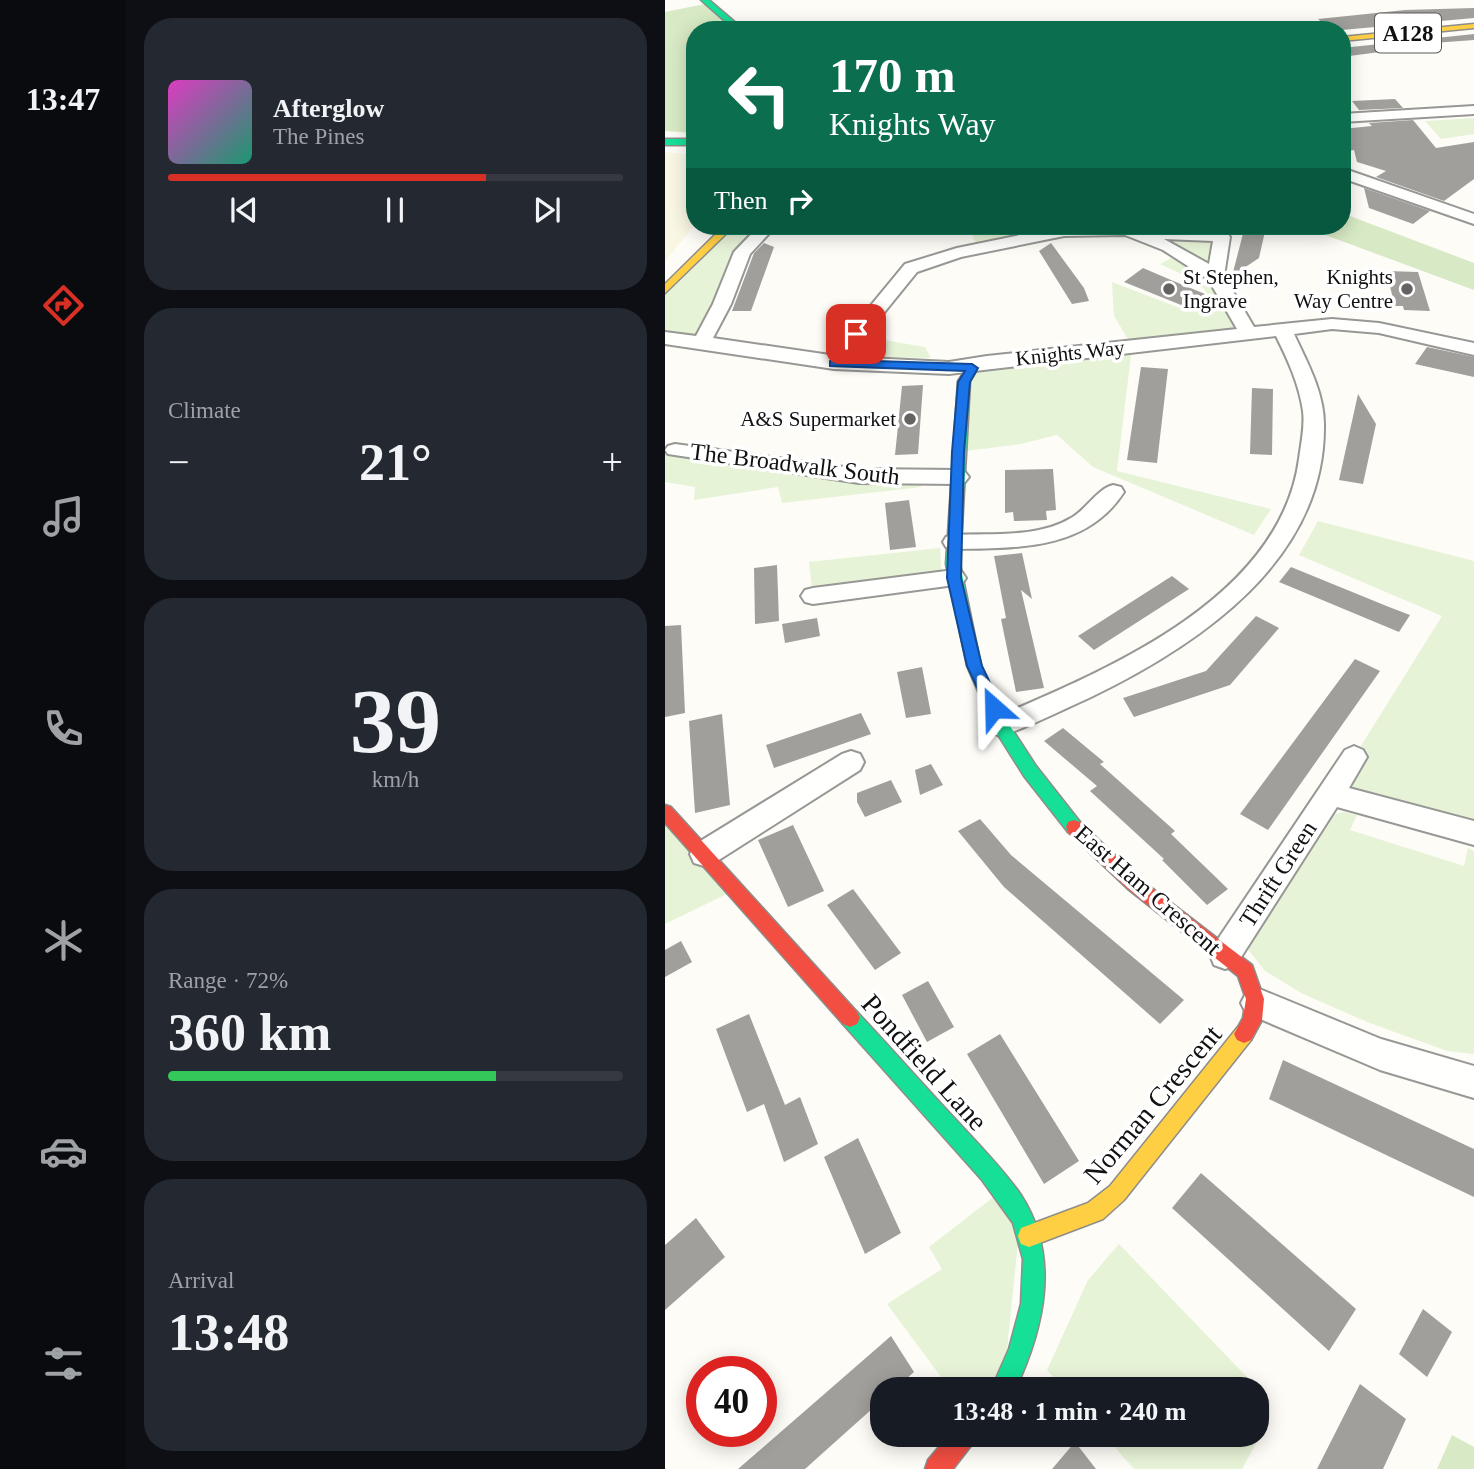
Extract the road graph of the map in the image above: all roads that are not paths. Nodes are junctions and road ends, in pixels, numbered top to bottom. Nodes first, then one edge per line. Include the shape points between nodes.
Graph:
1 (705, 0) edge
2 (730, 21) edge
3 (1474, 26) edge
4 (1351, 37) edge
5 (1474, 110) edge
6 (1351, 117) edge
7 (665, 142) edge
8 (686, 142) edge
9 (1351, 176) edge
10 (1466, 200) dead end
11 (1451, 211) junction
12 (1474, 219) edge
13 (720, 235) edge
14 (759, 235) edge
15 (1020, 235) edge
16 (1145, 235) edge
17 (1188, 235) edge
18 (1215, 276) junction
19 (665, 290) edge
20 (1283, 330) junction
21 (1248, 332) junction
22 (665, 338) edge
23 (702, 342) junction
24 (1474, 349) edge
25 (834, 363) junction
26 (972, 368) junction
27 (675, 450) dead end
28 (958, 477) junction
29 (1113, 492) dead end
30 (954, 542) junction
31 (954, 578) junction
32 (813, 596) dead end
33 (1001, 726) junction
34 (1354, 757) dead end
35 (851, 762) dead end
36 (1331, 794) junction
37 (665, 811) edge
38 (1474, 833) edge
39 (704, 854) junction
40 (1225, 955) junction
41 (1257, 1003) junction
42 (1474, 1082) edge
43 (1029, 1236) junction
44 (1009, 1377) edge
45 (955, 1447) edge
46 (937, 1469) edge

1 - 2 street
3 - 4 street, A128
5 - 6 street
7 - 8 street
9 - 11 street
10 - 11 street
11 - 12 street
13 - 19 street
14 - 23 street via 742,252
15 - 25 street via 976,239 911,268
16 - 18 street via 1182,252
17 - 18 street via 1222,237
18 - 21 street
20 - 21 street, Knights Way
20 - 24 street, Knights Way via 1332,324 1379,328
20 - 33 street via 1305,378 1314,425 1295,516 1277,545 1206,617 1154,654
21 - 26 street, Knights Way via 987,362
22 - 23 street, Knights Way
23 - 25 street, Knights Way
25 - 26 street, Knights Way
26 - 28 street, East Ham Crescent via 964,382
27 - 28 street, The Broadwalk South via 859,476
28 - 30 street, East Ham Crescent
29 - 30 street via 1072,528 1049,535
30 - 31 street, East Ham Crescent
31 - 32 street
31 - 33 street, East Ham Crescent via 974,666
33 - 40 street, East Ham Crescent via 1075,829 1134,884
34 - 36 street, Thrift Green
35 - 39 street
36 - 38 street, Thrift Green
36 - 40 street, Thrift Green
37 - 39 street, Pondfield Lane
39 - 43 street, Pondfield Lane via 1005,1189
40 - 41 street, East Ham Crescent via 1245,971
41 - 42 street via 1380,1054
41 - 43 street, Norman Crescent via 1249,1028 1117,1193 1095,1211
43 - 44 street, Pondfield Lane via 1031,1307 1022,1350
45 - 46 street

